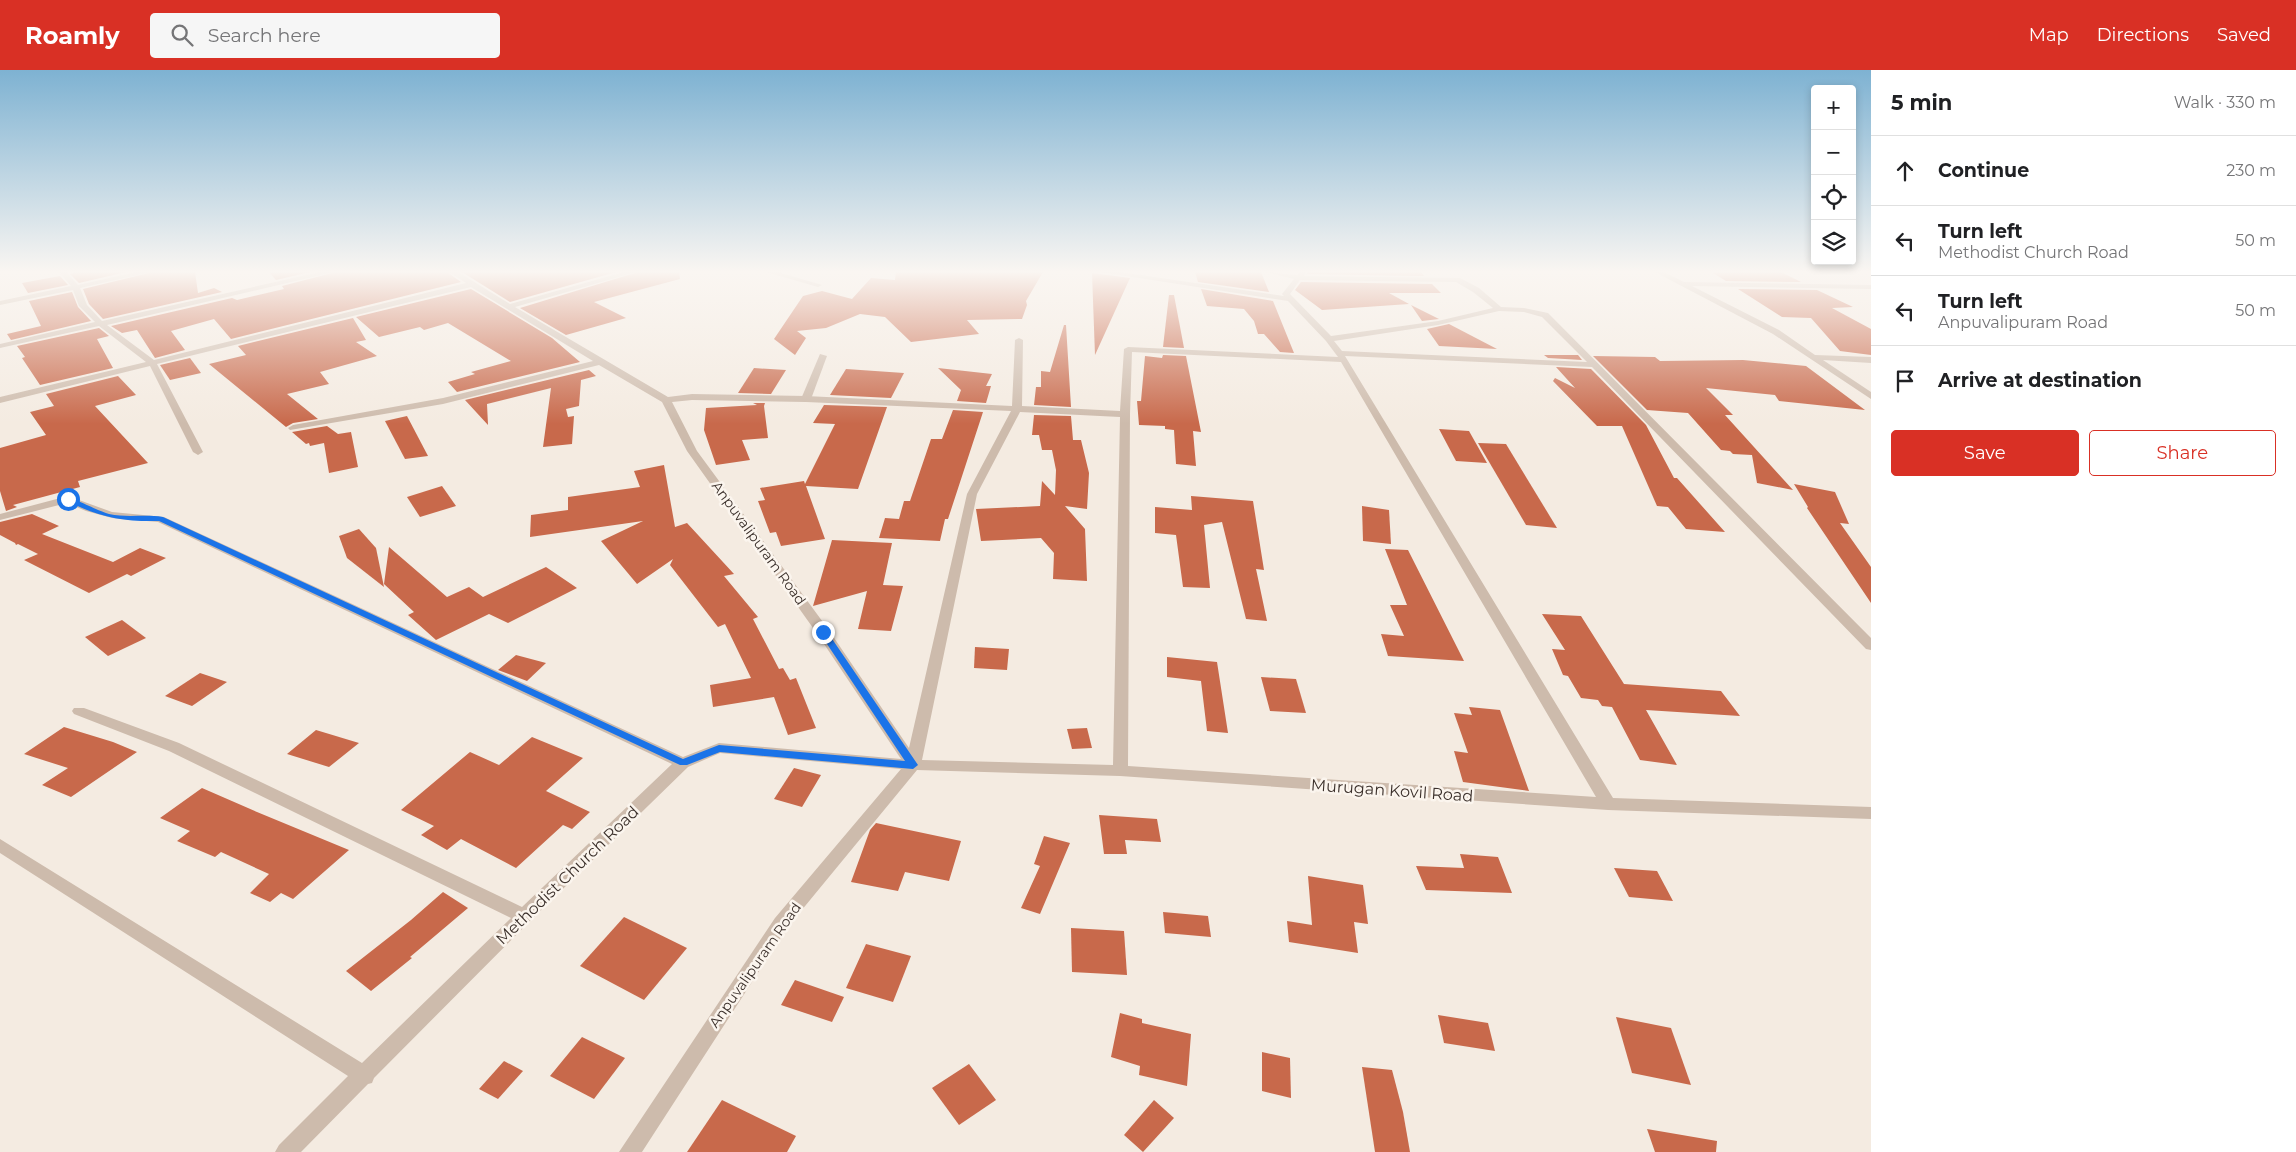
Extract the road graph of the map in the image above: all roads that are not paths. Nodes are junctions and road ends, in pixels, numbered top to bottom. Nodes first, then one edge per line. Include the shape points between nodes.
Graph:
1 (108, 322) edge
2 (314, 322) edge
3 (537, 322) edge
4 (1313, 322) edge
5 (1440, 322) edge
6 (1552, 322) edge
7 (1758, 322) edge
8 (101, 324) junction
9 (1329, 339) junction
10 (1019, 340) dead end
11 (0, 346) edge
12 (823, 356) dead end
13 (1342, 357) junction
14 (1812, 357) junction
15 (1871, 360) edge
16 (152, 362) junction
17 (600, 362) junction
18 (1595, 365) junction
19 (1871, 396) edge
20 (806, 399) junction
21 (0, 400) edge
22 (666, 400) junction
23 (1016, 409) junction
24 (1125, 414) junction
25 (293, 428) dead end
26 (198, 452) dead end
27 (0, 517) edge
28 (1871, 646) edge
29 (79, 711) dead end
30 (683, 763) junction
31 (913, 765) junction
32 (1120, 771) junction
33 (1608, 804) junction
34 (1871, 813) edge
35 (0, 845) edge
36 (524, 916) junction
37 (365, 1076) junction
38 (286, 1152) edge
39 (630, 1152) edge

1 - 8 street
2 - 16 street
3 - 17 street
4 - 9 street
5 - 9 street
6 - 18 street
7 - 14 street
8 - 11 street
8 - 16 street
9 - 13 street
10 - 23 street
12 - 20 street
13 - 18 street
13 - 24 street via 1128,349
13 - 33 street
14 - 15 street
14 - 19 street
16 - 21 street
16 - 26 street
17 - 22 street
17 - 25 street via 443,401
18 - 28 street
20 - 22 street via 692,397
20 - 23 street
22 - 31 street, Anpuvalipuram Road via 692,451 823,632
23 - 24 street
23 - 31 street via 972,494
24 - 32 street
27 - 30 street via 68,499 88,510 110,516 160,519
29 - 36 street via 174,746
30 - 31 street, Methodist Church Road via 719,748
30 - 36 street, Methodist Church Road
31 - 32 street, Murugan Kovil Road
31 - 39 street, Anpuvalipuram Road via 781,923
32 - 33 street, Murugan Kovil Road
33 - 34 street, Murugan Kovil Road
35 - 37 street
36 - 37 street, Methodist Church Road
37 - 38 street, Methodist Church Road

